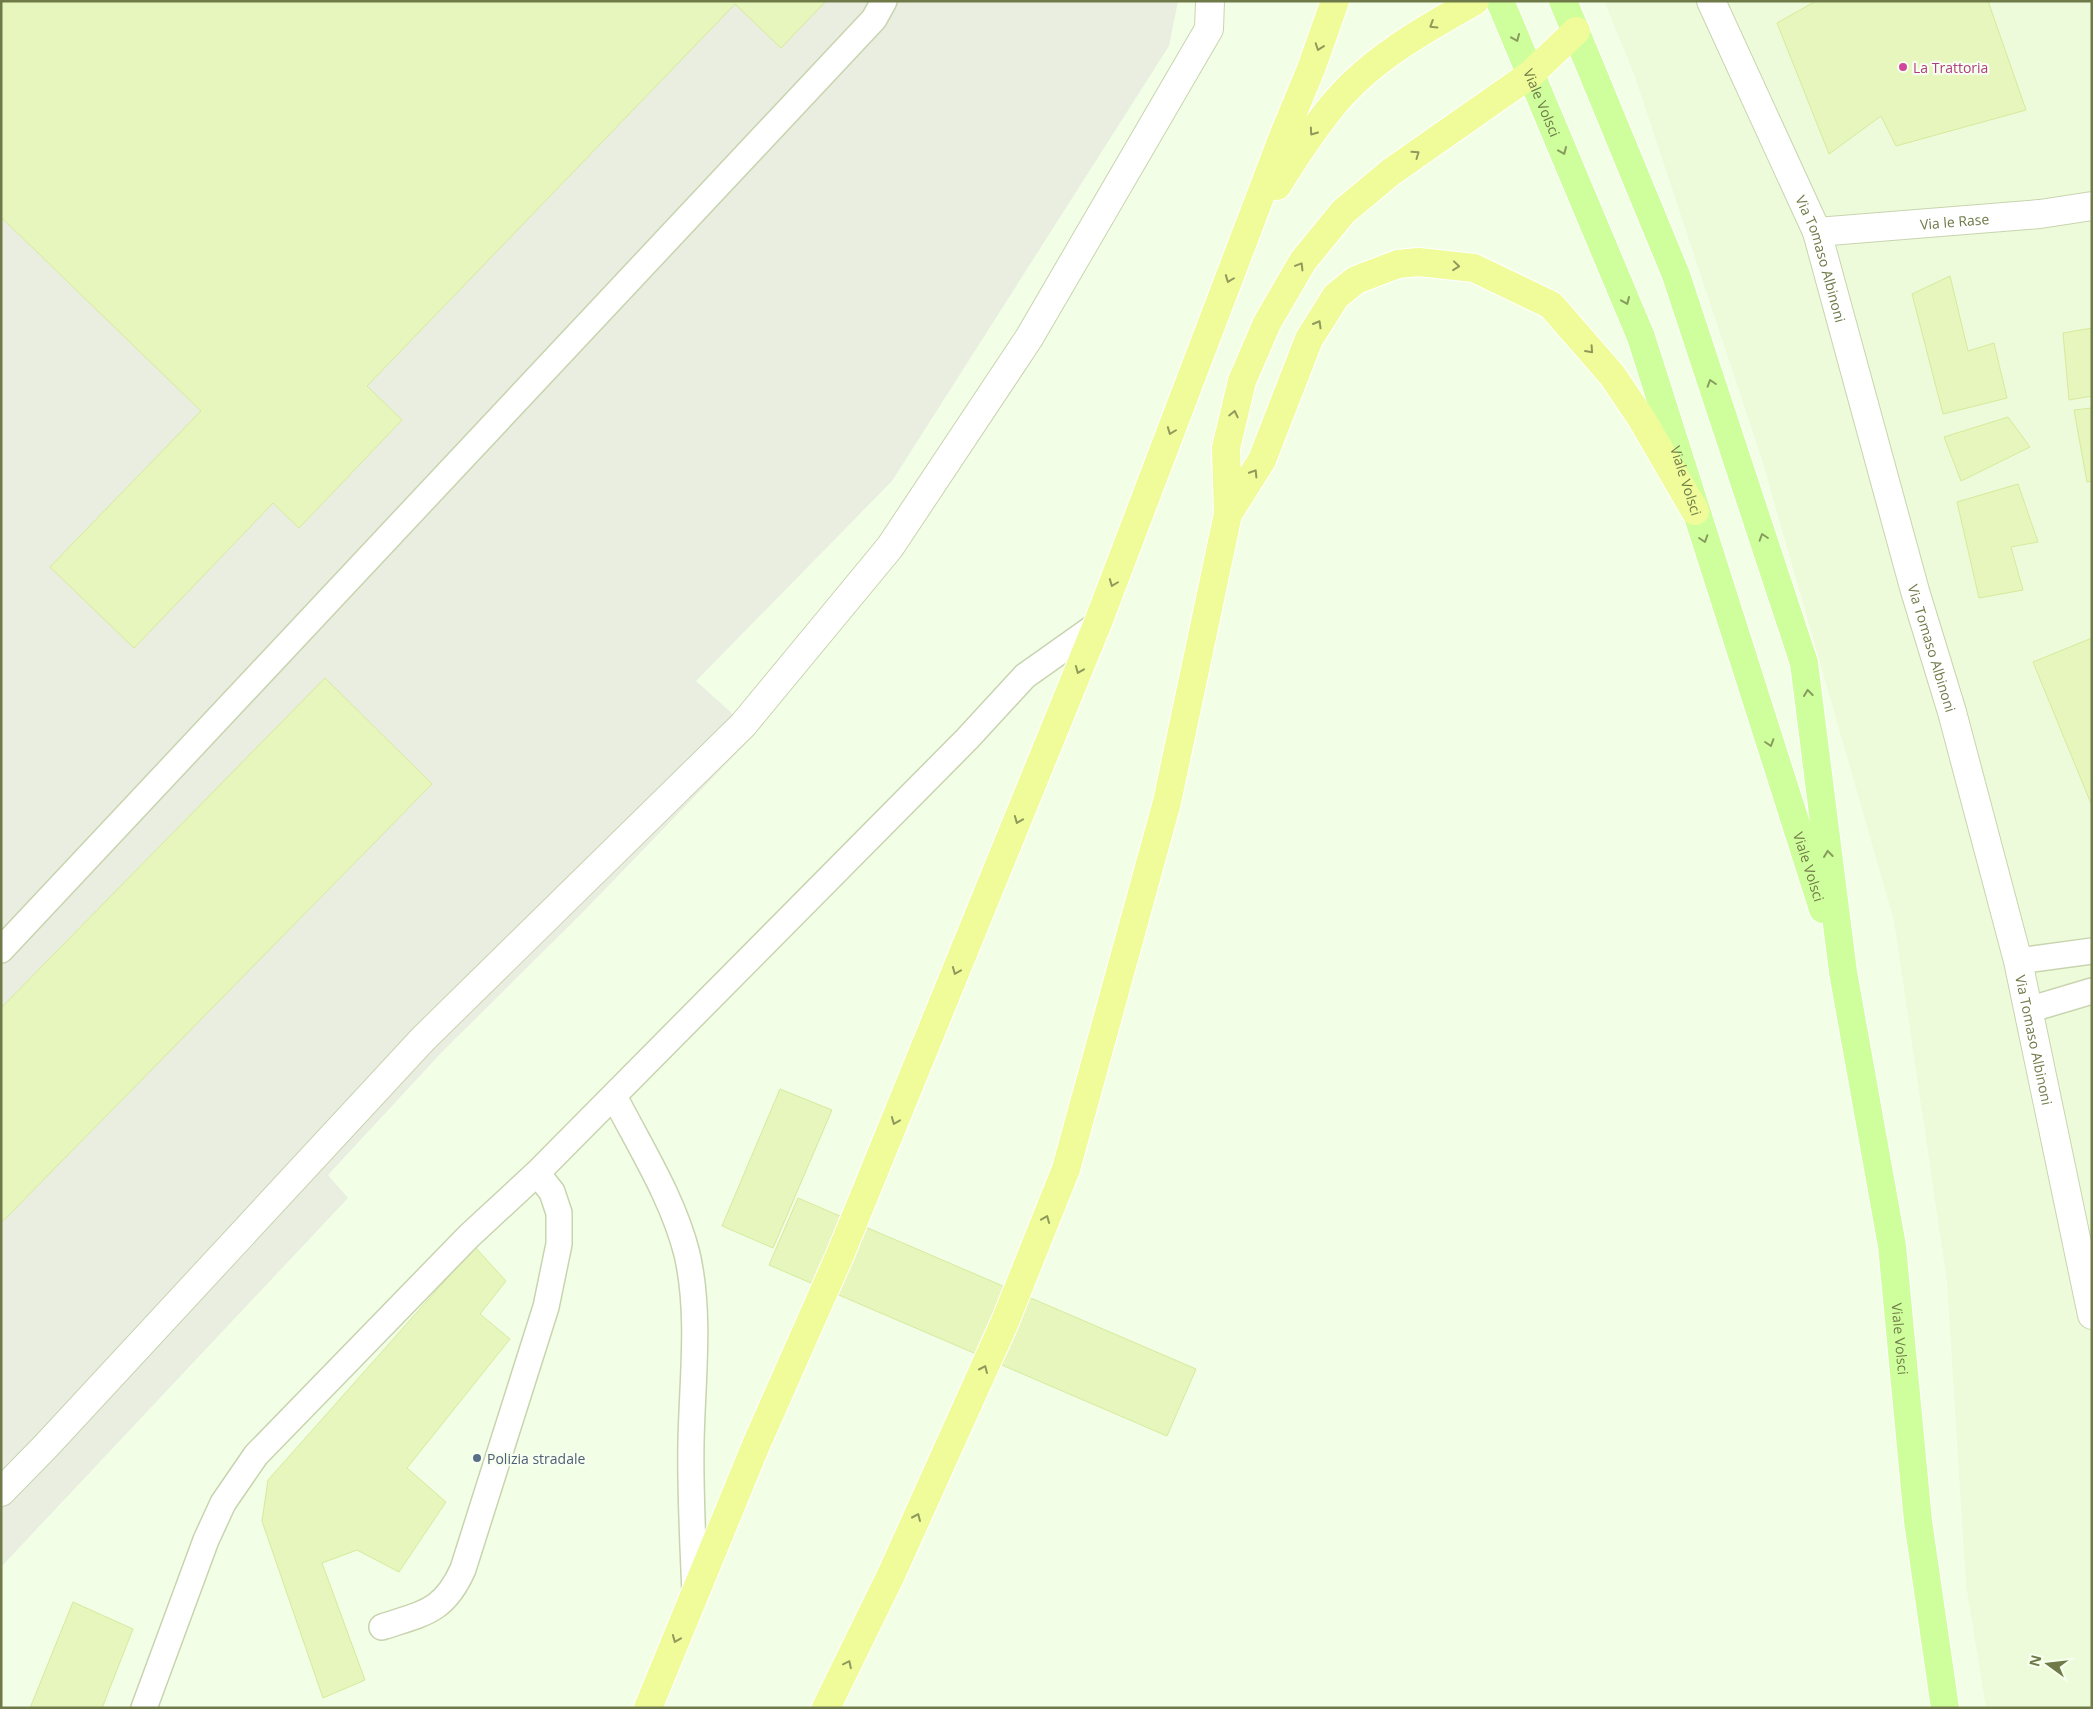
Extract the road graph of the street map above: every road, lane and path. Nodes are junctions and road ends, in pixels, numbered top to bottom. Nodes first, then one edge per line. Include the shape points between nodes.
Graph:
1 (884, 1) edge
2 (1210, 1) edge
3 (1335, 1) edge
4 (1476, 1) edge
5 (1500, 1) edge
6 (1563, 1) edge
7 (1711, 1) edge
8 (1576, 31) junction
9 (1531, 74) junction
10 (2092, 206) edge
11 (1817, 232) junction
12 (1247, 234) junction
13 (1696, 511) junction
14 (1228, 514) junction
15 (1097, 625) junction
16 (1, 950) edge
17 (2092, 951) edge
18 (2018, 961) junction
19 (1843, 972) junction
20 (2092, 991) edge
21 (2028, 1010) junction
22 (614, 1096) junction
23 (537, 1173) junction
24 (2092, 1315) edge
25 (1, 1492) edge
26 (695, 1594) junction
27 (382, 1627) dead end
28 (144, 1708) edge
29 (648, 1708) edge
30 (826, 1708) edge
31 (1945, 1708) edge

1 - 16 lane via 874,19
2 - 25 street via 1208,29 1028,338 890,547 743,725 423,1039
3 -> 12 highway
4 -> 12 highway via 1401,45 1364,73 1329,109
5 -> 9 main road, Viale Volsci
6 - 8 main road, Viale Volsci
7 - 11 street, Via Tomaso Albinoni
8 - 9 highway
19 -> 8 main road, Viale Volsci via 1804,663 1676,275
9 -> 13 main road, Viale Volsci via 1641,337
14 -> 9 highway via 1226,448 1242,381 1268,323 1302,261 1343,212 1391,172
10 - 11 street, Via le Rase via 2040,214
11 - 18 street, Via Tomaso Albinoni via 1915,591 1952,712
12 -> 15 highway
14 -> 13 highway via 1262,460 1309,339 1336,296 1356,280 1398,264 1419,262 1474,268 1551,306 1612,375
13 -> 19 main road, Viale Volsci
30 -> 14 highway via 891,1575 1004,1324 1066,1169 1167,802
15 - 22 lane via 1025,676 967,740
15 -> 26 highway via 844,1246 756,1445
17 - 18 lane
18 - 21 street, Via Tomaso Albinoni
19 - 31 main road, Viale Volsci via 1892,1246 1918,1521
20 - 21 lane
21 - 24 street, Via Tomaso Albinoni
22 - 23 lane
22 - 26 lane via 675,1214 687,1255 694,1341 691,1493
23 - 27 lane via 552,1192 557,1206 560,1244 546,1307 463,1569 454,1590 440,1605
23 - 28 lane via 469,1236 256,1455 223,1503 206,1540
26 -> 29 highway

